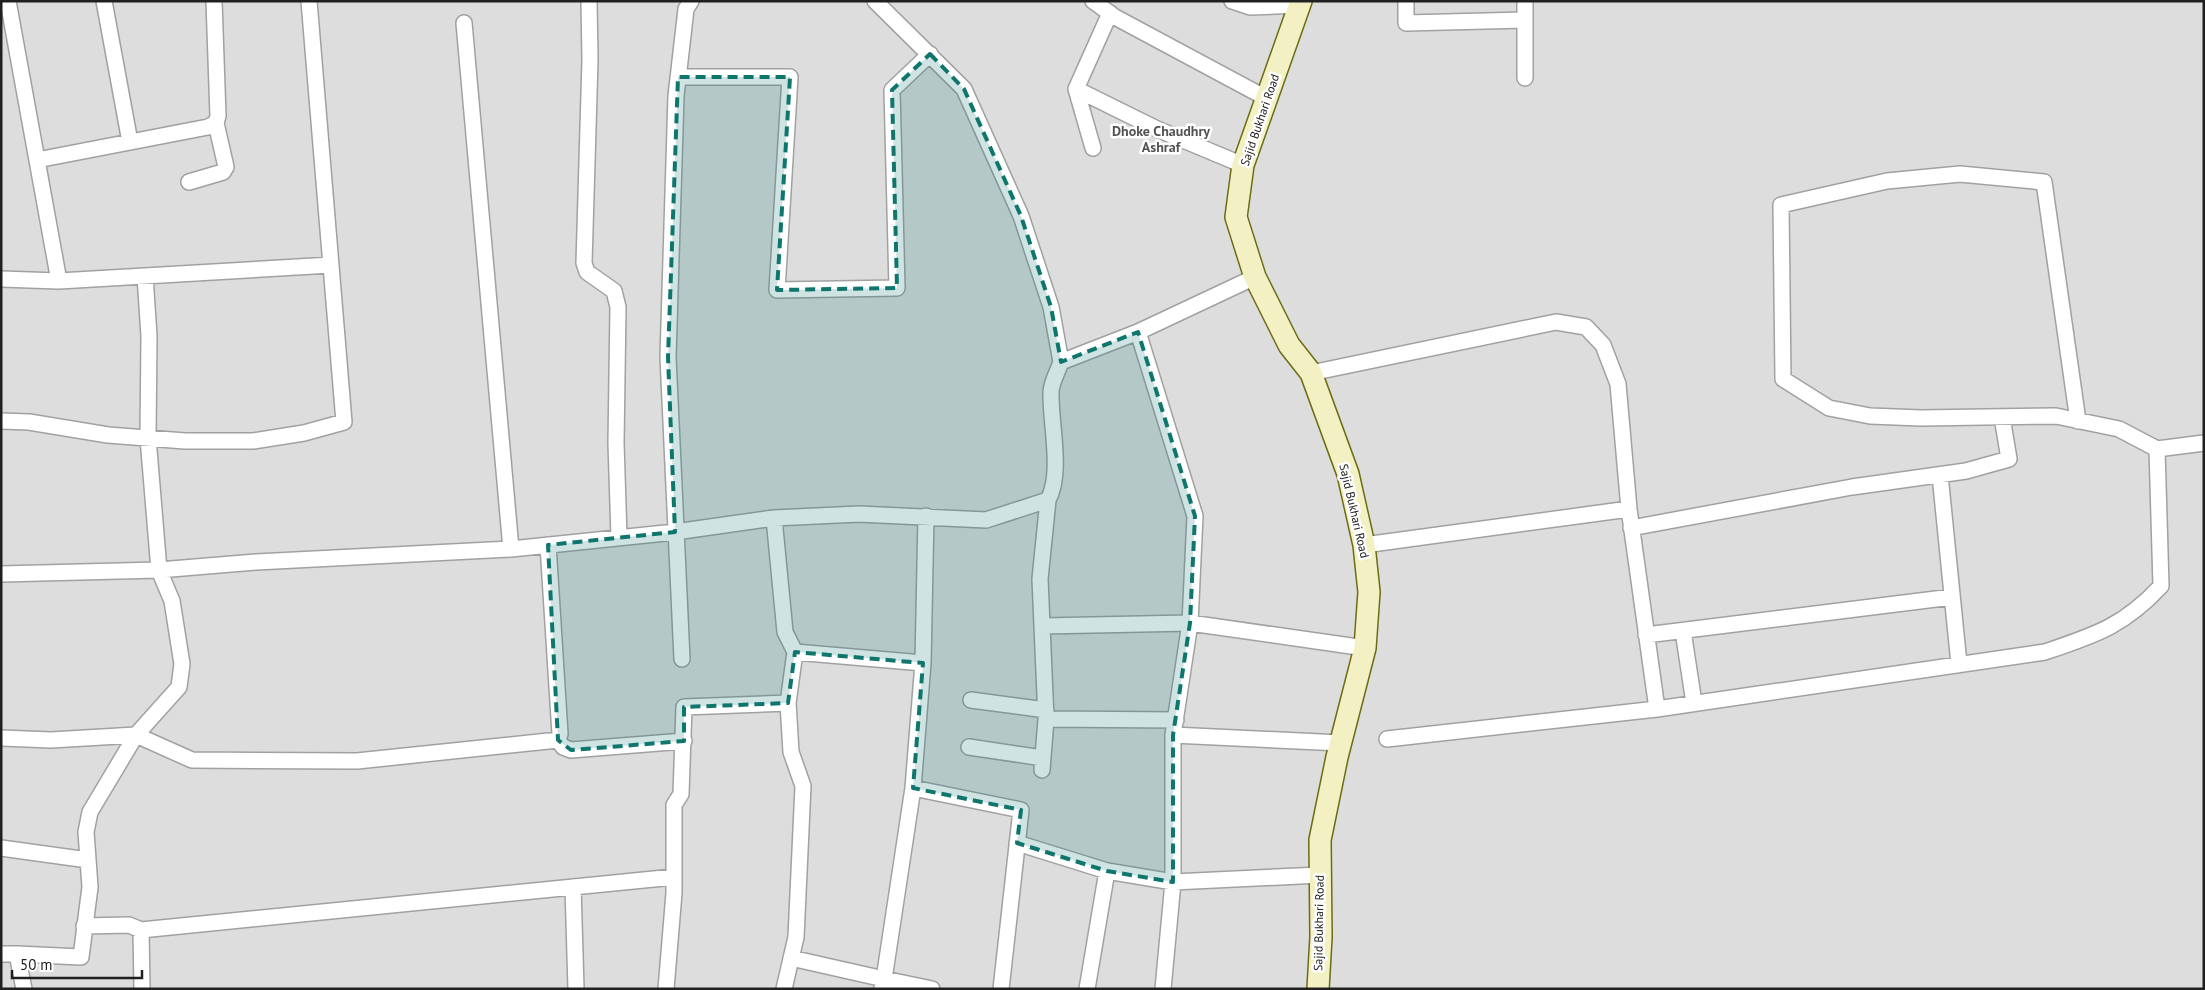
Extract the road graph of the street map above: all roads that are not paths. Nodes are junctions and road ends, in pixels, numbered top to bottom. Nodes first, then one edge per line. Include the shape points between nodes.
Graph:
1 (8, 1) edge
2 (104, 1) edge
3 (214, 1) edge
4 (309, 1) edge
5 (589, 1) edge
6 (691, 1) edge
7 (876, 1) edge
8 (1093, 1) edge
9 (1232, 1) edge
10 (1406, 1) edge
11 (1525, 1) edge
12 (1301, 3) edge
13 (1110, 13) junction
14 (1525, 20) junction
15 (464, 23) dead end
16 (930, 54) junction
17 (678, 77) junction
18 (1524, 78) dead end
19 (1076, 89) junction
20 (1268, 99) junction
21 (216, 123) junction
22 (130, 142) junction
23 (1093, 148) dead end
24 (37, 160) junction
25 (1243, 165) junction
26 (189, 182) dead end
27 (331, 265) junction
28 (145, 276) junction
29 (1255, 277) junction
30 (1, 279) edge
31 (59, 281) junction
32 (1138, 332) junction
33 (1061, 362) junction
34 (1311, 373) junction
35 (2002, 417) junction
36 (1, 421) edge
37 (2078, 421) junction
38 (148, 438) junction
39 (2204, 443) edge
40 (2157, 449) junction
41 (1940, 475) junction
42 (1048, 500) junction
43 (1629, 509) junction
44 (926, 516) junction
45 (774, 518) junction
46 (1631, 528) junction
47 (675, 532) junction
48 (619, 537) junction
49 (548, 545) junction
50 (1364, 545) junction
51 (511, 548) junction
52 (159, 570) junction
53 (1, 574) edge
54 (1952, 597) junction
55 (1190, 623) junction
56 (1043, 626) junction
57 (1683, 631) junction
58 (1646, 635) junction
59 (1365, 648) junction
60 (794, 652) junction
61 (682, 660) dead end
62 (923, 663) junction
63 (1959, 664) junction
64 (971, 700) dead end
65 (788, 703) junction
66 (1694, 703) junction
67 (1657, 709) junction
68 (1046, 715) junction
69 (1174, 728) junction
70 (136, 735) junction
71 (1, 738) edge
72 (1387, 739) dead end
73 (558, 740) junction
74 (684, 741) junction
75 (1341, 743) junction
76 (969, 747) dead end
77 (913, 788) junction
78 (1017, 843) junction
79 (1, 848) edge
80 (88, 860) junction
81 (1107, 871) junction
82 (1320, 875) junction
83 (674, 877) junction
84 (1173, 882) junction
85 (573, 887) junction
86 (84, 926) junction
87 (141, 930) junction
88 (1, 954) edge
89 (18, 954) junction
90 (791, 958) junction
91 (883, 984) edge
92 (24, 989) edge
93 (142, 989) edge
94 (576, 989) edge
95 (666, 989) edge
96 (784, 989) edge
97 (932, 989) edge
98 (1000, 989) edge
99 (1087, 989) edge
100 (1163, 989) edge
101 (1318, 989) edge

1 - 24 street
2 - 22 street
3 - 21 street
4 - 27 street
5 - 48 street via 584,264 587,272 614,291 618,307 616,444
6 - 17 street via 686,9
7 - 16 street
8 - 13 street
9 - 12 street via 1250,7
10 - 14 street via 1406,23
11 - 14 street
12 - 20 street, Sajid Bukhari Road
13 - 19 street
13 - 20 street
14 - 18 street
15 - 51 street
16 - 17 street via 892,90 897,288 777,290 790,77
16 - 33 street via 964,89 1021,216 1051,307
17 - 47 street via 668,357
19 - 23 street
19 - 25 street via 1157,129
20 - 25 street, Sajid Bukhari Road
21 - 22 street
21 - 26 street via 226,167 223,172
22 - 24 street
24 - 31 street
25 - 29 street, Sajid Bukhari Road via 1236,218
27 - 28 street
27 - 38 street via 344,422 304,433 253,441
28 - 31 street
28 - 38 street via 149,336
29 - 32 street
29 - 34 street, Sajid Bukhari Road via 1289,346
30 - 31 street
32 - 33 street
32 - 55 street via 1195,516
33 - 42 street via 1051,390 1055,442 1053,491
34 - 43 street via 1556,322 1586,327 1603,345 1618,384
34 - 50 street, Sajid Bukhari Road via 1348,474
35 - 37 street via 2056,416
35 - 37 street via 1870,416 1829,408 1783,379 1780,205 1887,181 1951,175 2044,182
35 - 41 street via 2009,459
36 - 38 street
37 - 40 street via 2119,429
38 - 52 street
39 - 40 street
40 - 63 street via 2161,586 2143,606 2103,632 2045,652
41 - 46 street via 1852,487
41 - 54 street
42 - 44 street via 986,520
42 - 56 street via 1040,579
43 - 46 street
43 - 50 street
44 - 45 street via 859,514
44 - 62 street
45 - 47 street
45 - 60 street via 785,632
46 - 58 street
47 - 48 street
47 - 61 street
48 - 49 street
49 - 51 street
49 - 73 street
50 - 59 street, Sajid Bukhari Road via 1369,592
51 - 52 street
52 - 53 street
52 - 70 street via 172,601 182,664 179,687
54 - 57 street
54 - 63 street
55 - 56 street
55 - 59 street
55 - 69 street
56 - 68 street
57 - 58 street
57 - 66 street
58 - 67 street
59 - 75 street, Sajid Bukhari Road
60 - 62 street
60 - 65 street
62 - 77 street
63 - 66 street
64 - 68 street
65 - 74 street via 684,706
65 - 90 street via 792,752 803,786 796,938
66 - 67 street
67 - 72 street
68 - 69 street
68 - 76 street via 1042,764
69 - 75 street
69 - 84 street
70 - 71 street via 51,740
70 - 73 street via 192,760 357,761
70 - 80 street via 90,812 86,832
73 - 74 street via 571,750
74 - 83 street via 681,794 674,805
75 - 82 street, Sajid Bukhari Road via 1320,840
77 - 78 street via 1021,810
77 - 91 street
78 - 81 street
78 - 98 street
79 - 80 street
80 - 86 street via 90,887
81 - 84 street
81 - 99 street
82 - 84 street
82 - 101 street, Sajid Bukhari Road
83 - 85 street
83 - 95 street
84 - 100 street
85 - 87 street
85 - 94 street
86 - 87 street via 129,925
86 - 89 street via 82,957
87 - 93 street
88 - 89 street
89 - 92 street
90 - 91 street
90 - 96 street
91 - 97 street

